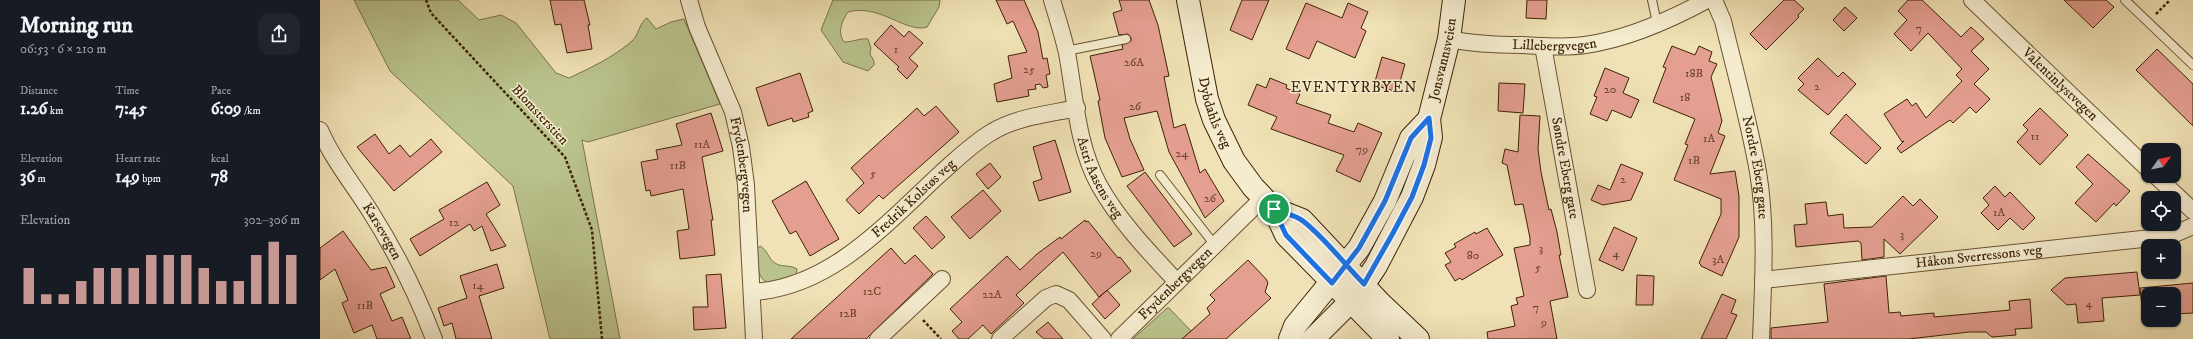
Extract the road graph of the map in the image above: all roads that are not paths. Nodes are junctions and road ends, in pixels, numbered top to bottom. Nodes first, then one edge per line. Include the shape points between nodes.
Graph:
1 (689, 0) edge
2 (1052, 0) edge
3 (1188, 0) edge
4 (1454, 0) edge
5 (1652, 0) edge
6 (1707, 0) edge
7 (1714, 0) edge
8 (1972, 0) edge
9 (2125, 0) edge
10 (1657, 23) junction
11 (1126, 39) dead end
12 (1449, 39) junction
13 (1543, 46) junction
14 (1066, 51) junction
15 (2193, 65) edge
16 (1077, 108) junction
17 (1429, 118) junction
18 (320, 130) edge
19 (2141, 162) edge
20 (1160, 175) dead end
21 (2163, 183) edge
22 (1269, 204) junction
23 (2193, 211) edge
24 (2193, 226) edge
25 (1214, 244) junction
26 (1346, 266) junction
27 (942, 279) dead end
28 (1763, 280) junction
29 (1177, 282) junction
30 (1332, 283) junction
31 (1364, 284) junction
32 (1587, 290) dead end
33 (752, 292) junction
34 (1351, 301) junction
35 (434, 339) edge
36 (754, 339) edge
37 (878, 339) edge
38 (1000, 339) edge
39 (1103, 339) edge
40 (1119, 339) edge
41 (1290, 339) edge
42 (1313, 339) edge
43 (1388, 339) edge
44 (1418, 339) edge
45 (1761, 339) edge

1 - 33 street, Frydenbergvegen via 697,28 733,112 741,147 746,185
2 - 14 street, Astri Aasens veg
3 - 22 street, Dybdahls veg via 1207,99 1214,120 1234,161
4 - 12 street, Jonsvannsveien
5 - 10 lane
6 - 10 street, Lillebergvegen
7 - 28 street, Nordre Eberg gate via 1722,21 1758,173 1762,211
8 - 19 street, Valentinlystvegen
9 - 15 lane
10 - 13 street, Lillebergvegen via 1618,38 1584,46
11 - 14 lane
12 - 13 street, Lillebergvegen via 1480,44
12 - 17 street, Jonsvannsveien
13 - 32 street, Søndre Eberg gate
14 - 16 street, Astri Aasens veg
16 - 29 street, Astri Aasens veg via 1089,162 1099,185 1127,225
16 - 33 street, Fredrik Kolstøs veg via 1012,123 993,131 967,150 865,244 832,266 797,284
17 - 26 street, Jonsvannsveien via 1411,138 1385,201
17 - 31 street, Jonsvannsveien via 1431,138 1412,197
18 - 35 street, Karsevegen via 336,163 369,210 401,264
20 - 25 lane, Frydenbergvegen
21 - 23 street
22 - 25 street, Frydenbergvegen
22 - 26 street via 1302,220
22 - 30 street, Dybdahls veg via 1286,235
24 - 28 street, Håkon Sverressons veg via 2170,236
25 - 29 street, Frydenbergvegen
26 - 30 street, Jonsvannsveien
26 - 31 street
27 - 37 street
28 - 45 street, Nordre Eberg gate
29 - 40 street, Frydenbergvegen
30 - 34 street, Dybdahls veg
30 - 41 street, Jonsvannsveien via 1295,326
31 - 34 street, Jonsvannsveien
31 - 44 street
33 - 36 street, Frydenbergvegen
34 - 42 street, Jonsvannsveien
34 - 43 street, Dybdahls veg
38 - 39 street via 1046,298 1056,294 1069,300

